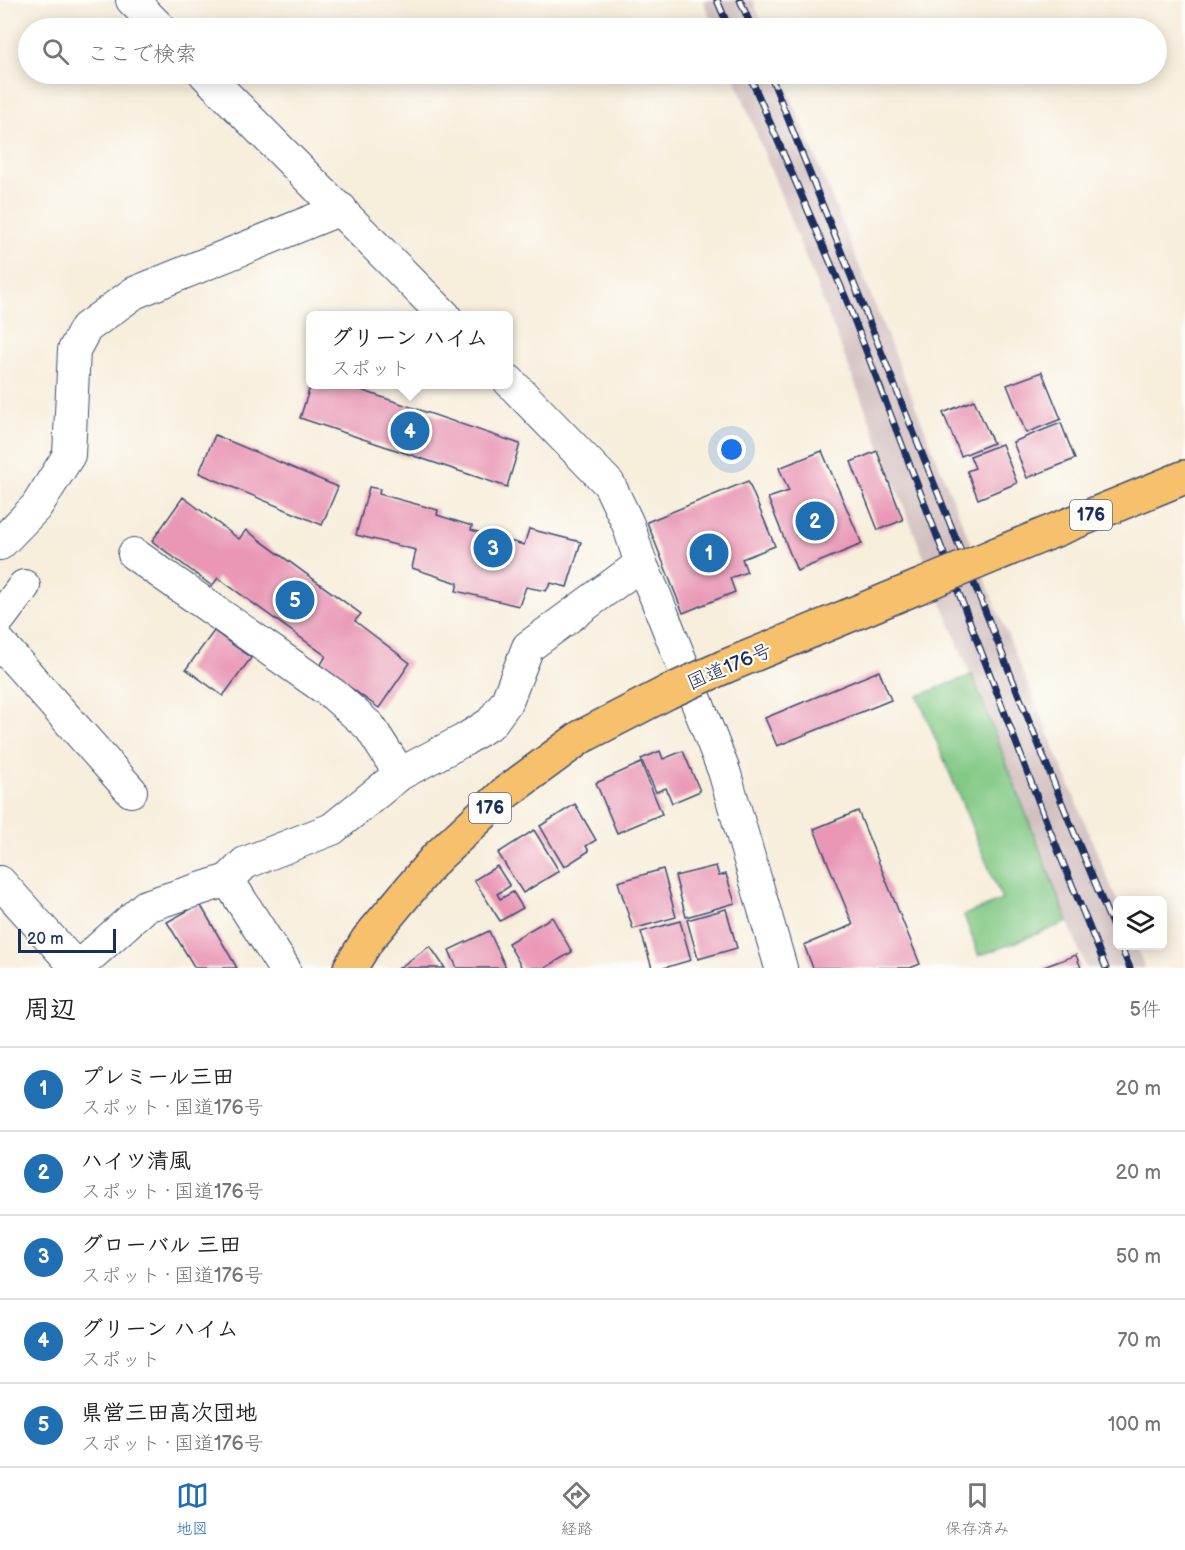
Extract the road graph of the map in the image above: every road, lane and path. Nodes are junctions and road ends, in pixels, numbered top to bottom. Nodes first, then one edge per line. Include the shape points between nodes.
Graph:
1 (132, 0) edge
2 (150, 18) edge
3 (215, 84) edge
4 (341, 209) junction
5 (441, 311) edge
6 (513, 385) edge
7 (1185, 477) edge
8 (0, 544) edge
9 (134, 554) dead end
10 (641, 564) junction
11 (24, 586) dead end
12 (0, 618) edge
13 (0, 643) edge
14 (400, 774) junction
15 (131, 790) dead end
16 (228, 880) junction
17 (0, 882) edge
18 (284, 968) edge
19 (350, 968) edge
20 (781, 968) edge

1 - 2 street
3 - 4 street
4 - 5 street
4 - 8 street via 134,293 86,328 74,350 69,455 36,507
6 - 10 street via 609,484
7 - 19 highway, 国道176号 / 176, bridge via 668,692 581,737 505,793 436,858 368,939
9 - 14 street via 334,695 370,727
10 - 14 street via 528,647 507,701 490,723
10 - 20 street via 724,771
11 - 12 street
13 - 15 street
14 - 16 street via 332,829 245,863
16 - 17 street via 146,906 77,968
16 - 18 street

